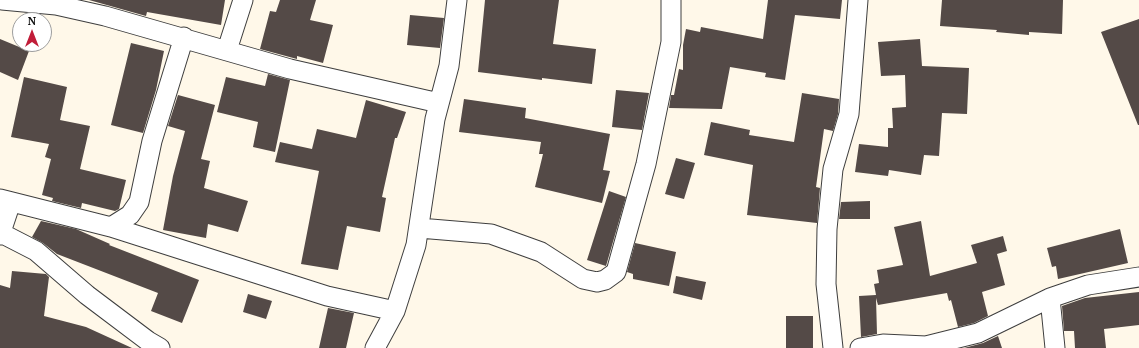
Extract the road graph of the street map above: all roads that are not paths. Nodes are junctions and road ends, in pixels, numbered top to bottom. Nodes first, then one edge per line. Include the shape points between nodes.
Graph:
1 (2, 0) edge
2 (243, 0) edge
3 (457, 0) edge
4 (671, 0) edge
5 (858, 0) edge
6 (56, 2) edge
7 (184, 37) junction
8 (227, 50) junction
9 (439, 103) junction
10 (5, 200) edge
11 (110, 227) junction
12 (419, 228) junction
13 (0, 234) edge
14 (1139, 277) edge
15 (1050, 298) junction
16 (395, 311) junction
17 (160, 348) edge
18 (375, 348) edge
19 (833, 348) edge
20 (860, 348) edge
21 (1055, 348) edge

1 - 6 street
2 - 8 street
3 - 9 street via 449,66
4 - 12 street via 671,42 646,164 616,272 597,282 583,279 540,252 491,234
5 - 19 street via 849,114 833,169 827,230 826,284
6 - 7 street
7 - 8 street
7 - 11 street via 152,140 139,202 130,215
8 - 9 street via 290,69
9 - 12 street
10 - 11 street
10 - 13 street
11 - 16 street via 327,296
12 - 16 street
13 - 17 street via 36,251 88,295
14 - 15 street via 1088,285
15 - 20 street via 978,333 926,346 883,344
15 - 21 street
16 - 18 street

